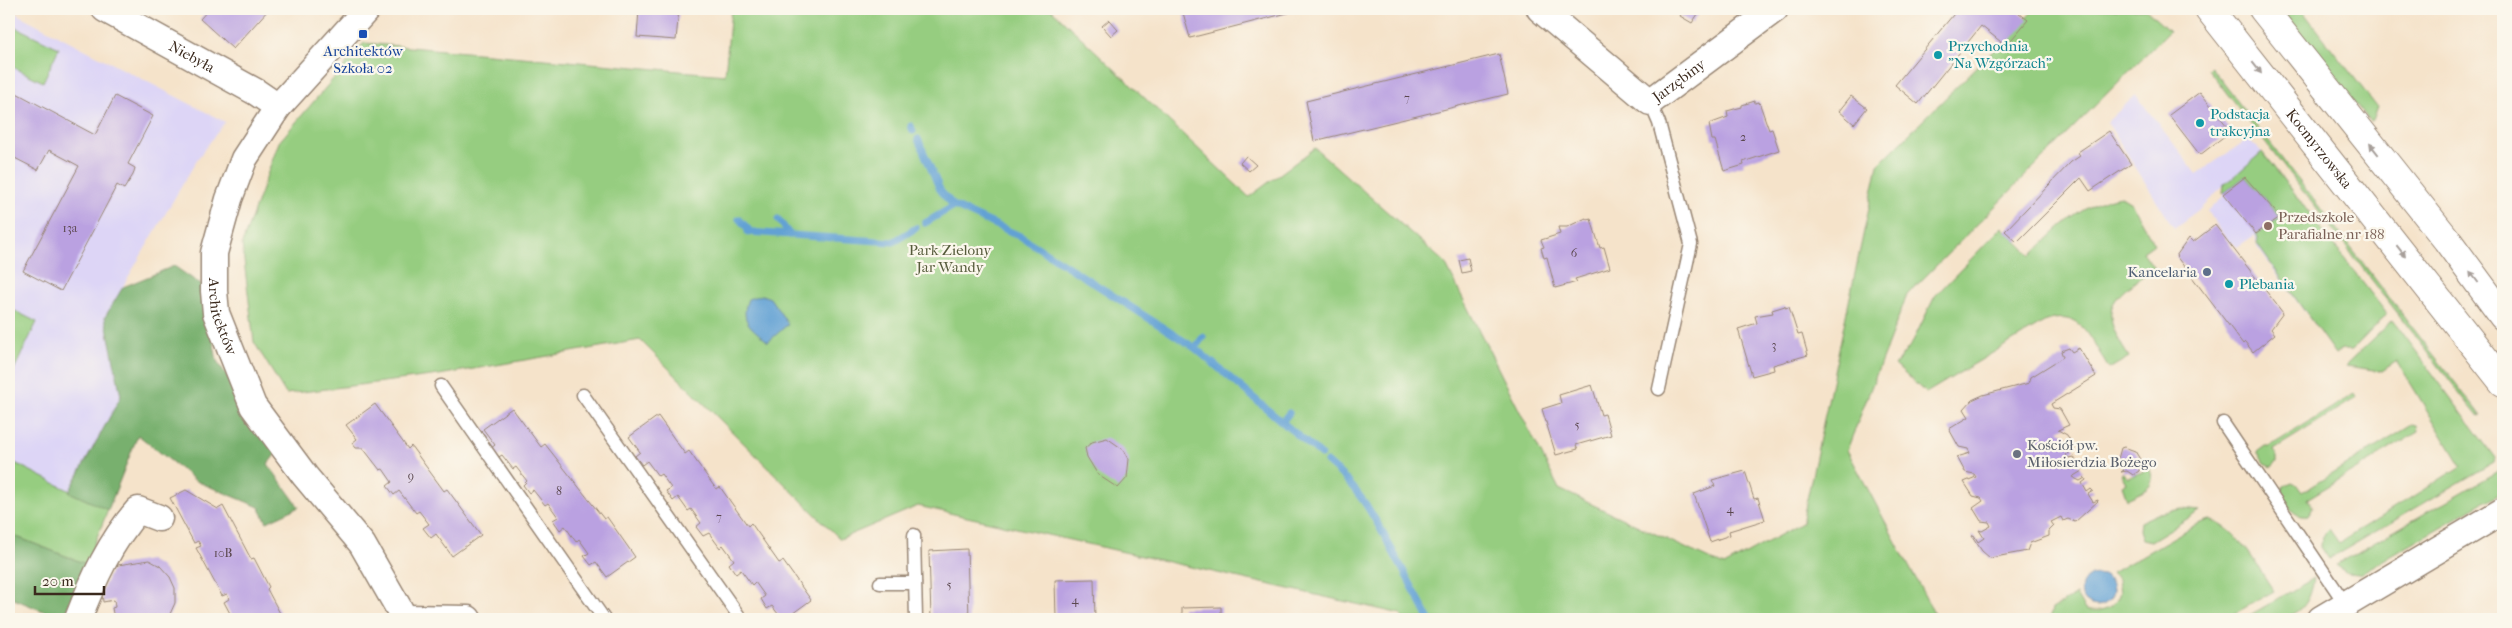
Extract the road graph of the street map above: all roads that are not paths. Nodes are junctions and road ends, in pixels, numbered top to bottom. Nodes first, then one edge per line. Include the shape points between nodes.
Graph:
1 (105, 9) edge
2 (367, 9) edge
3 (1540, 9) edge
4 (1775, 9) edge
5 (2209, 9) edge
6 (2263, 9) edge
7 (1650, 102) junction
8 (278, 107) junction
9 (2503, 316) edge
10 (2503, 382) edge
11 (442, 386) dead end
12 (1658, 389) dead end
13 (584, 395) dead end
14 (2223, 423) dead end
15 (2503, 511) edge
16 (159, 518) dead end
17 (914, 534) dead end
18 (880, 583) dead end
19 (915, 583) junction
20 (2346, 605) junction
21 (404, 618) edge
22 (78, 619) edge
23 (468, 619) edge
24 (604, 619) edge
25 (741, 619) edge
26 (916, 619) edge
27 (2321, 619) edge

1 - 8 street, Niebyła
2 - 8 street, Architektów
3 - 7 street, Jarzębiny
4 - 7 street, Jarzębiny
5 -> 10 main road, Kocmyrzowska
9 -> 6 main road
7 - 12 lane via 1659,123 1691,244
8 - 21 street, Architektów via 244,159 229,199 214,253 216,313 253,406 305,476 362,544
11 - 24 lane
13 - 25 lane
14 - 20 lane
15 - 20 street
16 - 22 street via 138,510 119,533
17 - 19 lane
18 - 19 lane
19 - 26 lane
20 - 27 street
21 - 23 street

